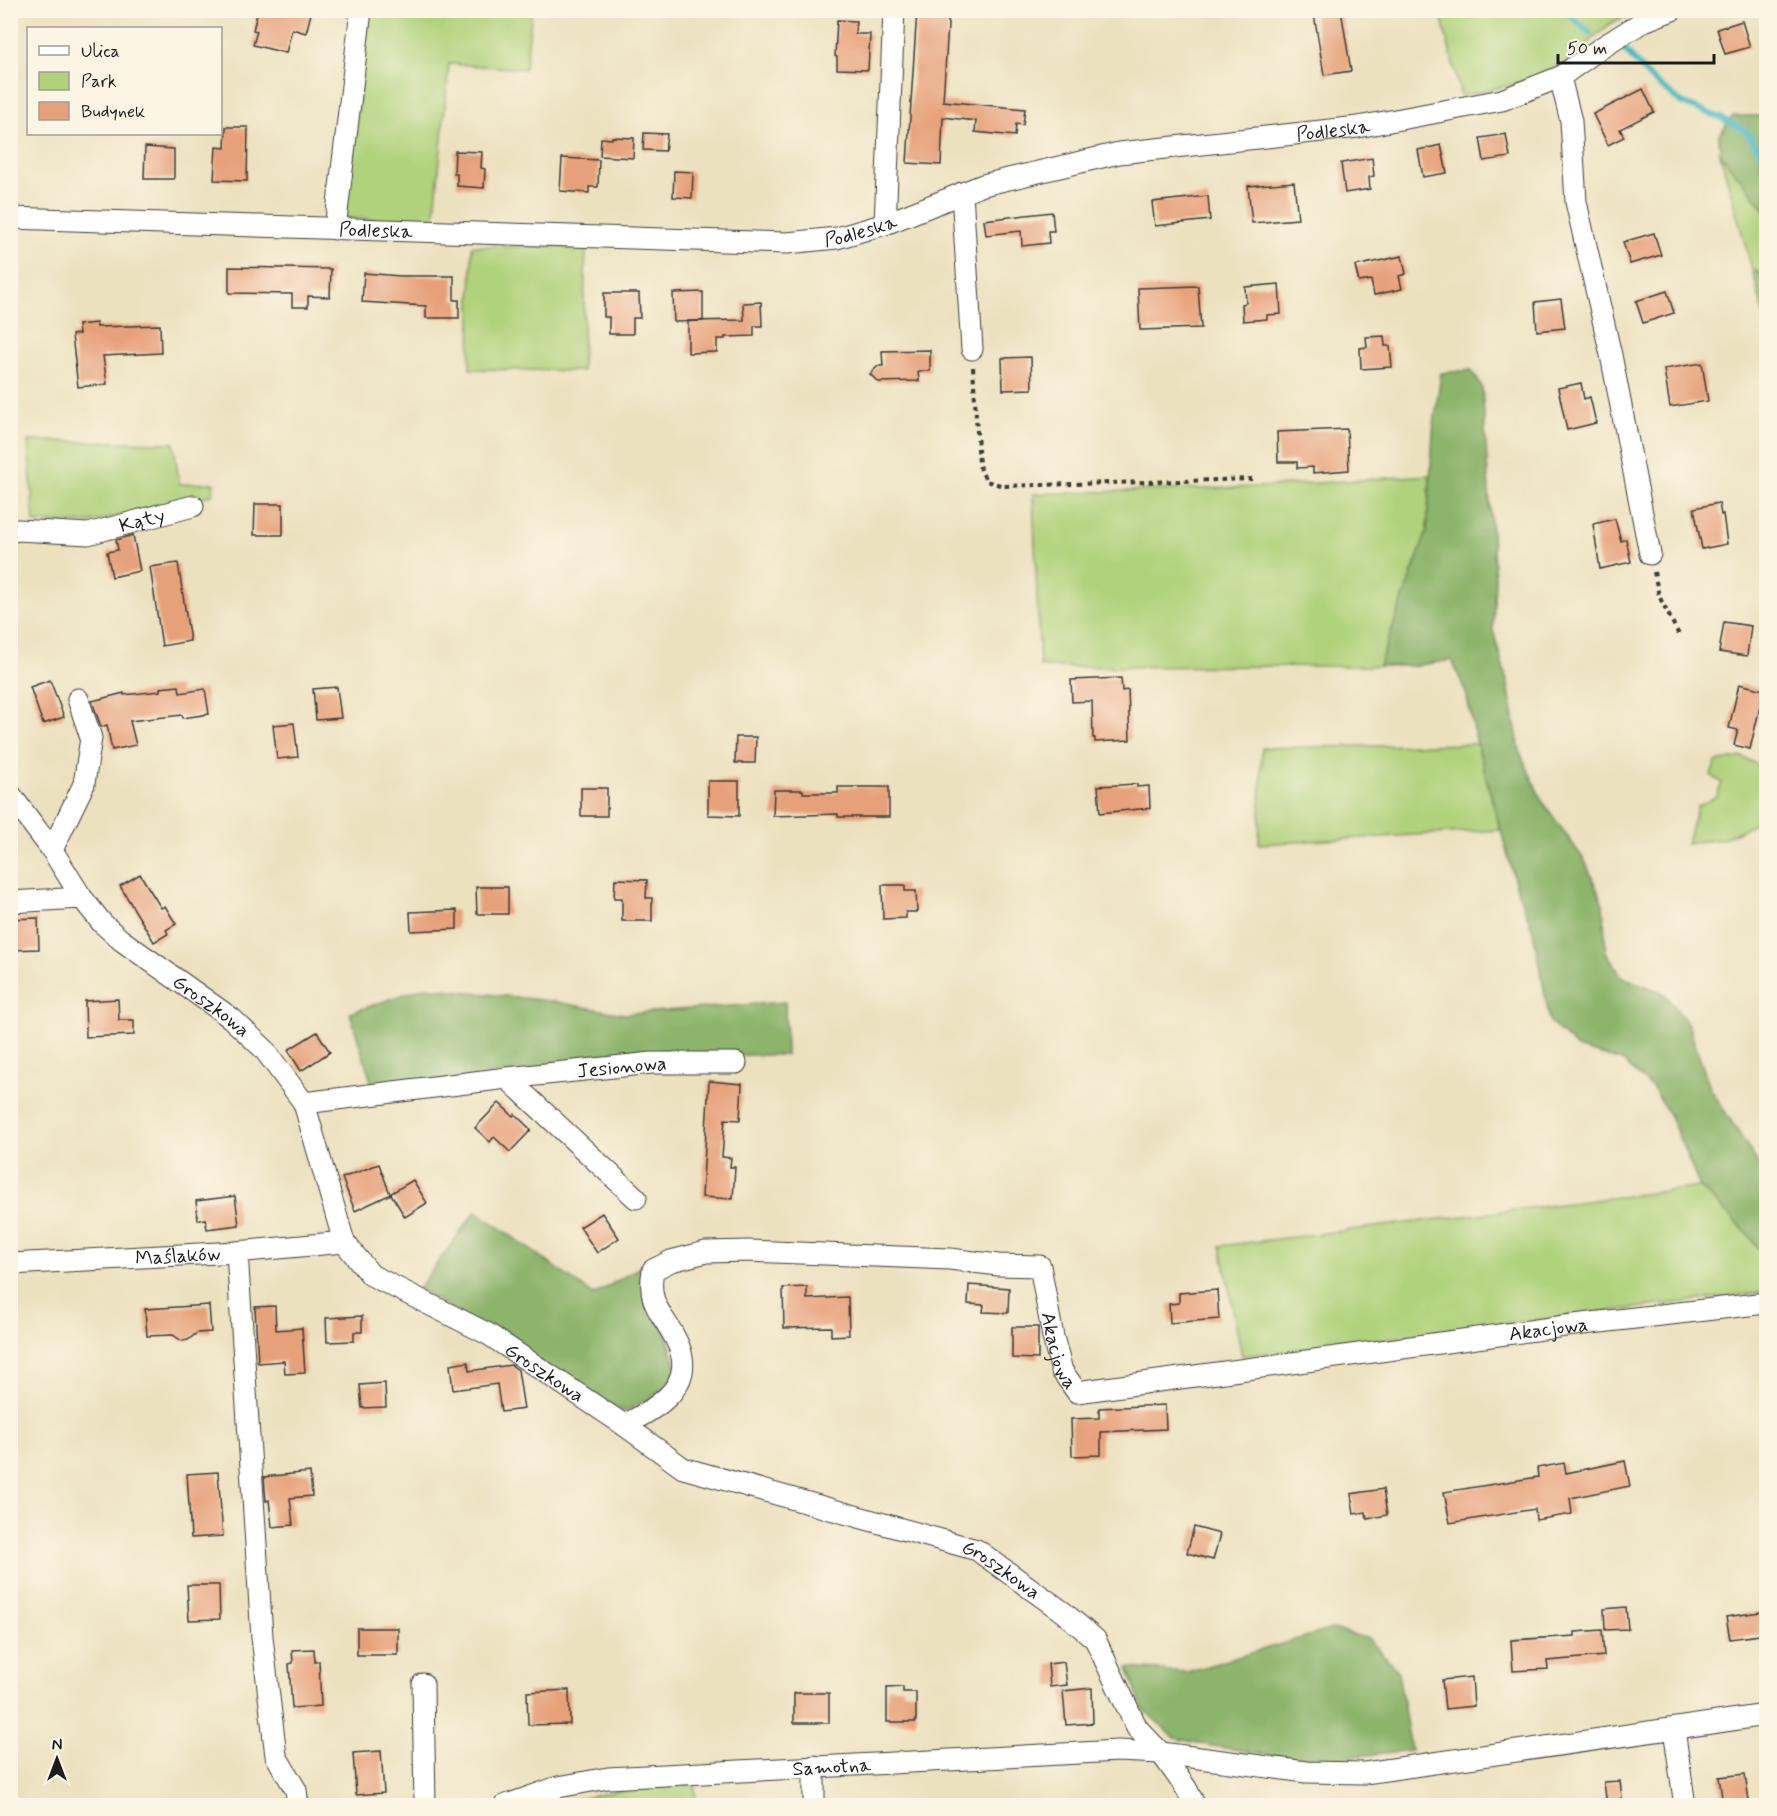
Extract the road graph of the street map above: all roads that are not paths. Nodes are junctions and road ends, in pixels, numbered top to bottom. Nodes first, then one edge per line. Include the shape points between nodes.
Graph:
1 (361, 10) edge
2 (894, 10) edge
3 (1672, 10) edge
4 (1560, 77) junction
5 (962, 193) junction
6 (10, 218) edge
7 (885, 224) junction
8 (335, 229) junction
9 (972, 349) road end
10 (193, 506) dead end
11 (10, 532) edge
12 (1650, 554) road end
13 (78, 699) dead end
14 (10, 794) edge
15 (52, 850) junction
16 (82, 898) junction
17 (10, 902) edge
18 (736, 1063) dead end
19 (507, 1078) junction
20 (304, 1103) junction
21 (636, 1198) dead end
22 (344, 1242) junction
23 (237, 1252) junction
24 (10, 1264) edge
25 (1767, 1303) edge
26 (624, 1425) junction
27 (423, 1684) dead end
28 (1767, 1715) edge
29 (1674, 1729) junction
30 (1161, 1753) junction
31 (814, 1766) junction
32 (298, 1806) edge
33 (425, 1806) edge
34 (504, 1806) edge
35 (814, 1806) edge
36 (1195, 1806) edge
37 (1684, 1806) edge

1 - 8 street
2 - 7 street
3 - 4 street, Podleska via 1644,21
4 - 5 street, Podleska via 1502,100 1359,127 1119,153
4 - 12 street via 1571,121 1576,202
5 - 7 street, Podleska
5 - 9 street
6 - 8 street, Podleska
7 - 8 street, Podleska via 837,238 787,243
10 - 11 street, Kąty via 88,534
13 - 15 street via 91,738 84,784
14 - 15 street, Groszkowa
15 - 16 street, Groszkowa
16 - 17 street
16 - 20 street, Groszkowa via 121,940 231,1018 264,1049
18 - 19 street, Jesionowa via 652,1063
19 - 20 street, Jesionowa
19 - 21 street
20 - 22 street, Groszkowa
22 - 23 street, Maślaków
22 - 26 street, Groszkowa via 371,1275 488,1334
23 - 24 street, Maślaków
23 - 32 street via 262,1637 276,1756 296,1790
25 - 26 street, Akacjowa via 1564,1326 1077,1392 1062,1371 1040,1266 867,1255 706,1252 653,1270 653,1303 676,1340 683,1367 670,1396 654,1410
26 - 30 street, Groszkowa via 683,1468 977,1550 1095,1639 1137,1728
27 - 33 street
28 - 29 street, Samotna
29 - 30 street, Samotna via 1365,1773 1306,1772
29 - 37 street
30 - 31 street, Samotna via 1118,1751
30 - 36 street, Groszkowa
31 - 34 street, Samotna via 608,1778 558,1787
31 - 35 street

